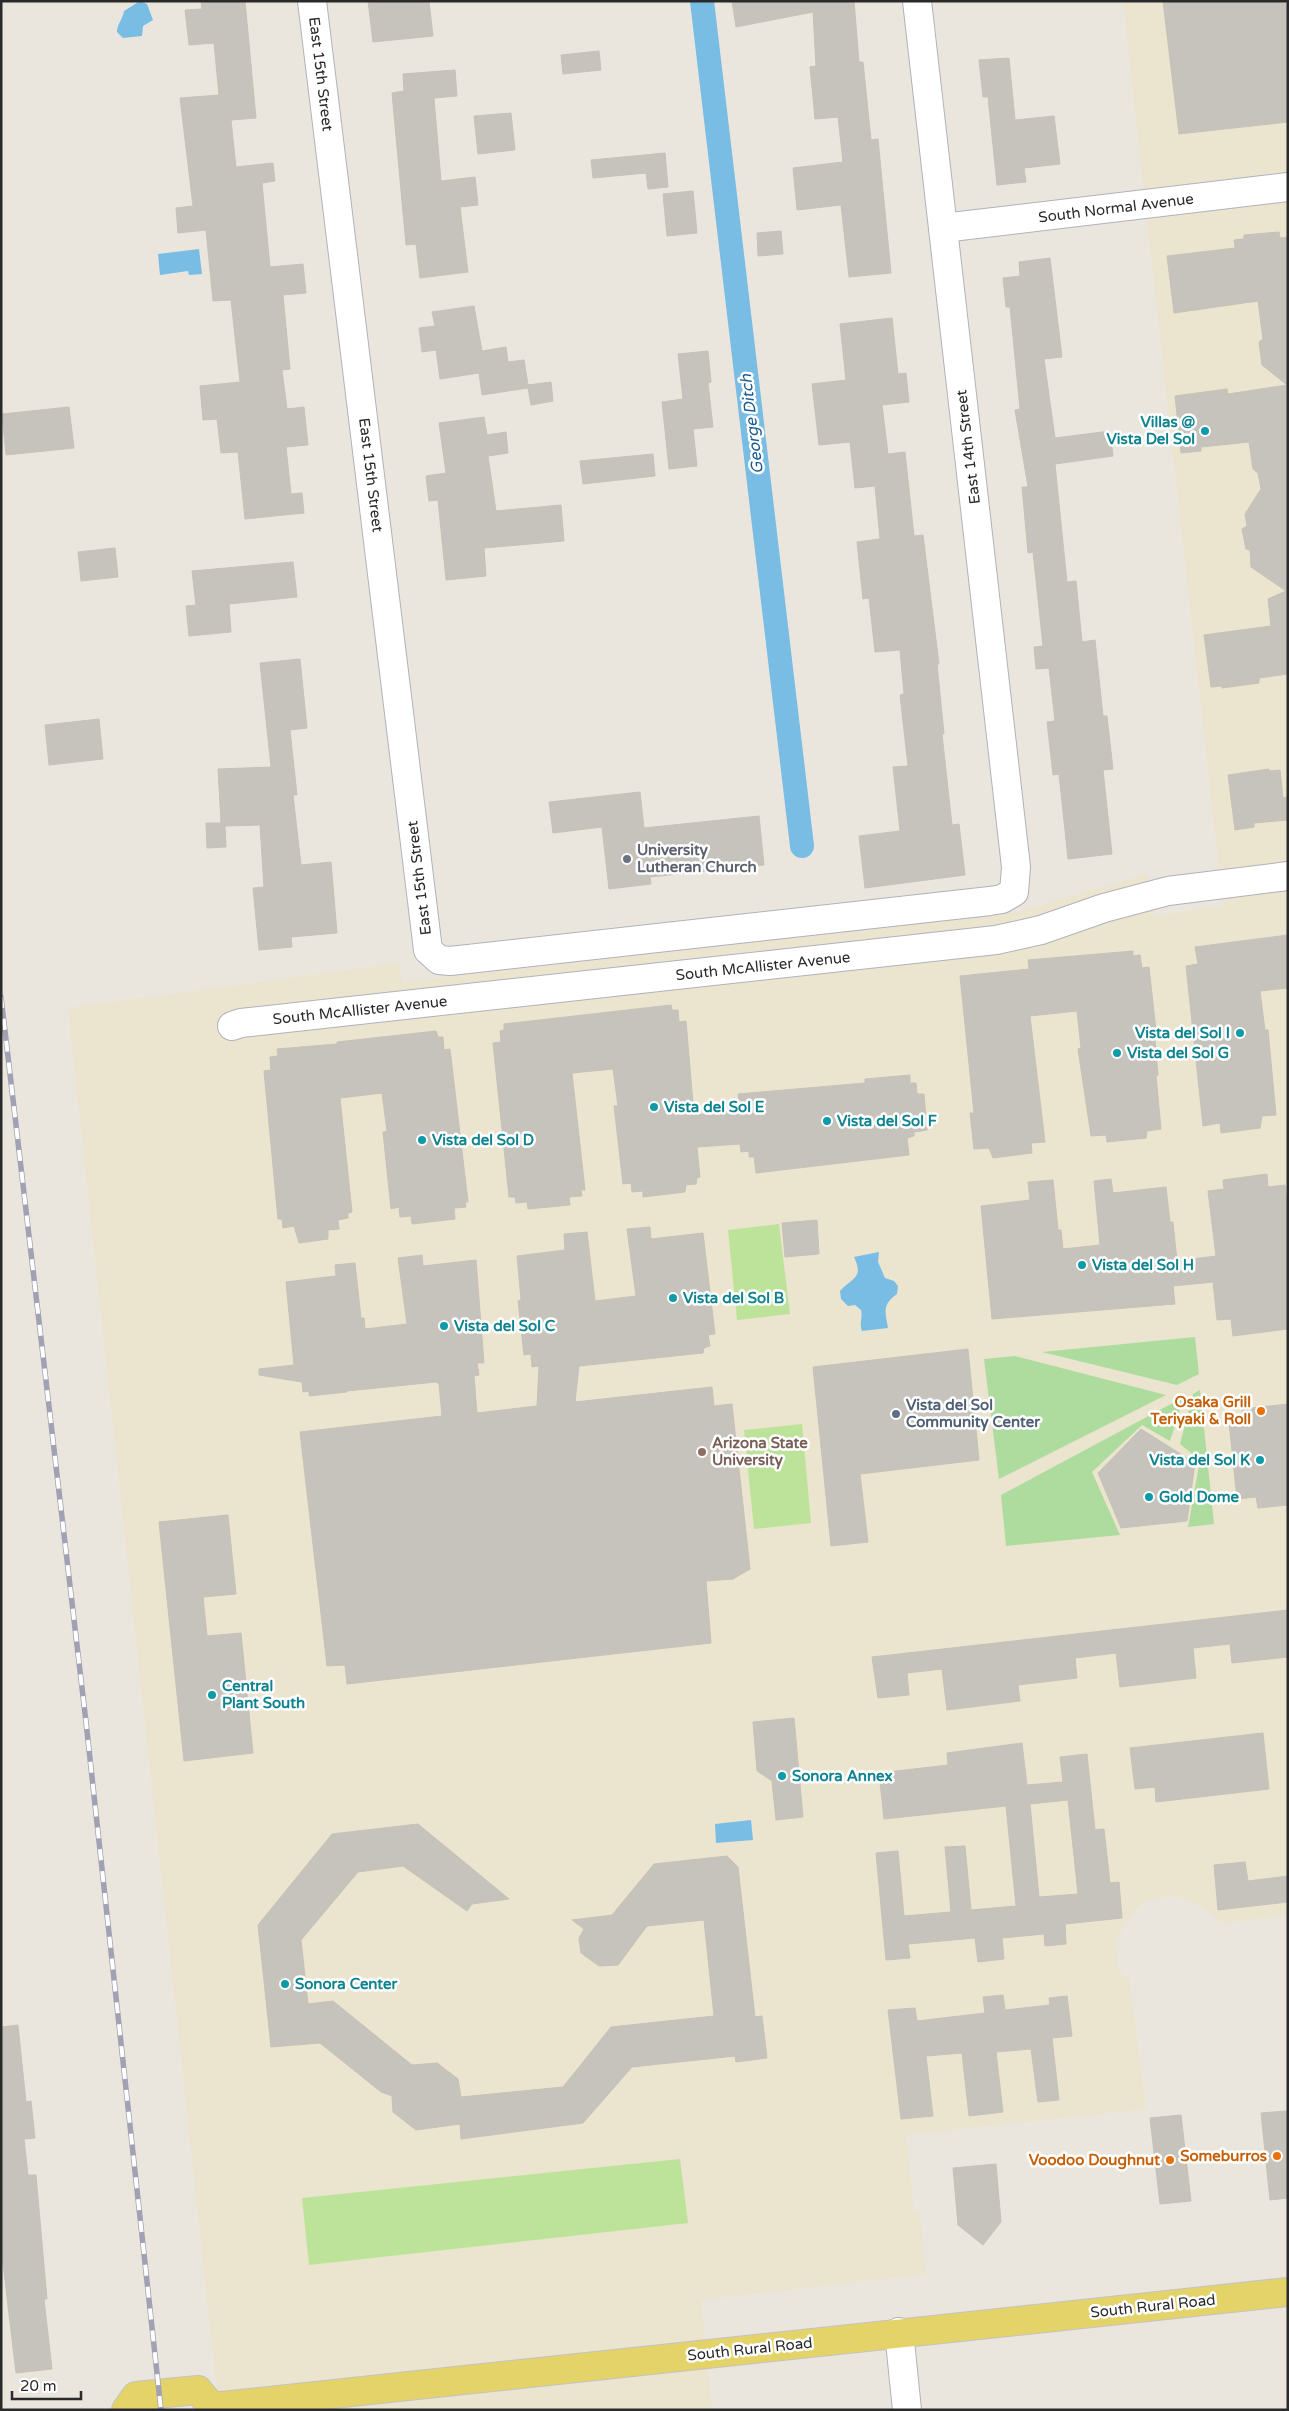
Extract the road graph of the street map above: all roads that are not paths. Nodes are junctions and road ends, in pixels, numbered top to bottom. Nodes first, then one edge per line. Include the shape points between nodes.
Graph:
1 (312, 1) edge
2 (917, 1) edge
3 (1288, 187) edge
4 (943, 228) junction
5 (1288, 876) edge
6 (1014, 892) joint
7 (232, 1026) dead end
8 (1288, 2292) edge
9 (899, 2332) junction
10 (212, 2408) edge
11 (126, 2410) edge
12 (907, 2410) edge

1 - 6 street, East 15th Street via 428,950 440,960 450,961 980,902 1002,899
2 - 4 street, East 14th Street
3 - 4 street, South Normal Avenue
4 - 6 street, East 14th Street via 1016,867
5 - 7 street, South McAllister Avenue via 1168,891 1104,908 1042,930 996,940
8 - 9 main road, South Rural Road
9 - 10 main road, South Rural Road
9 - 12 street
10 - 11 main road, South Rural Road via 198,2390 136,2396

